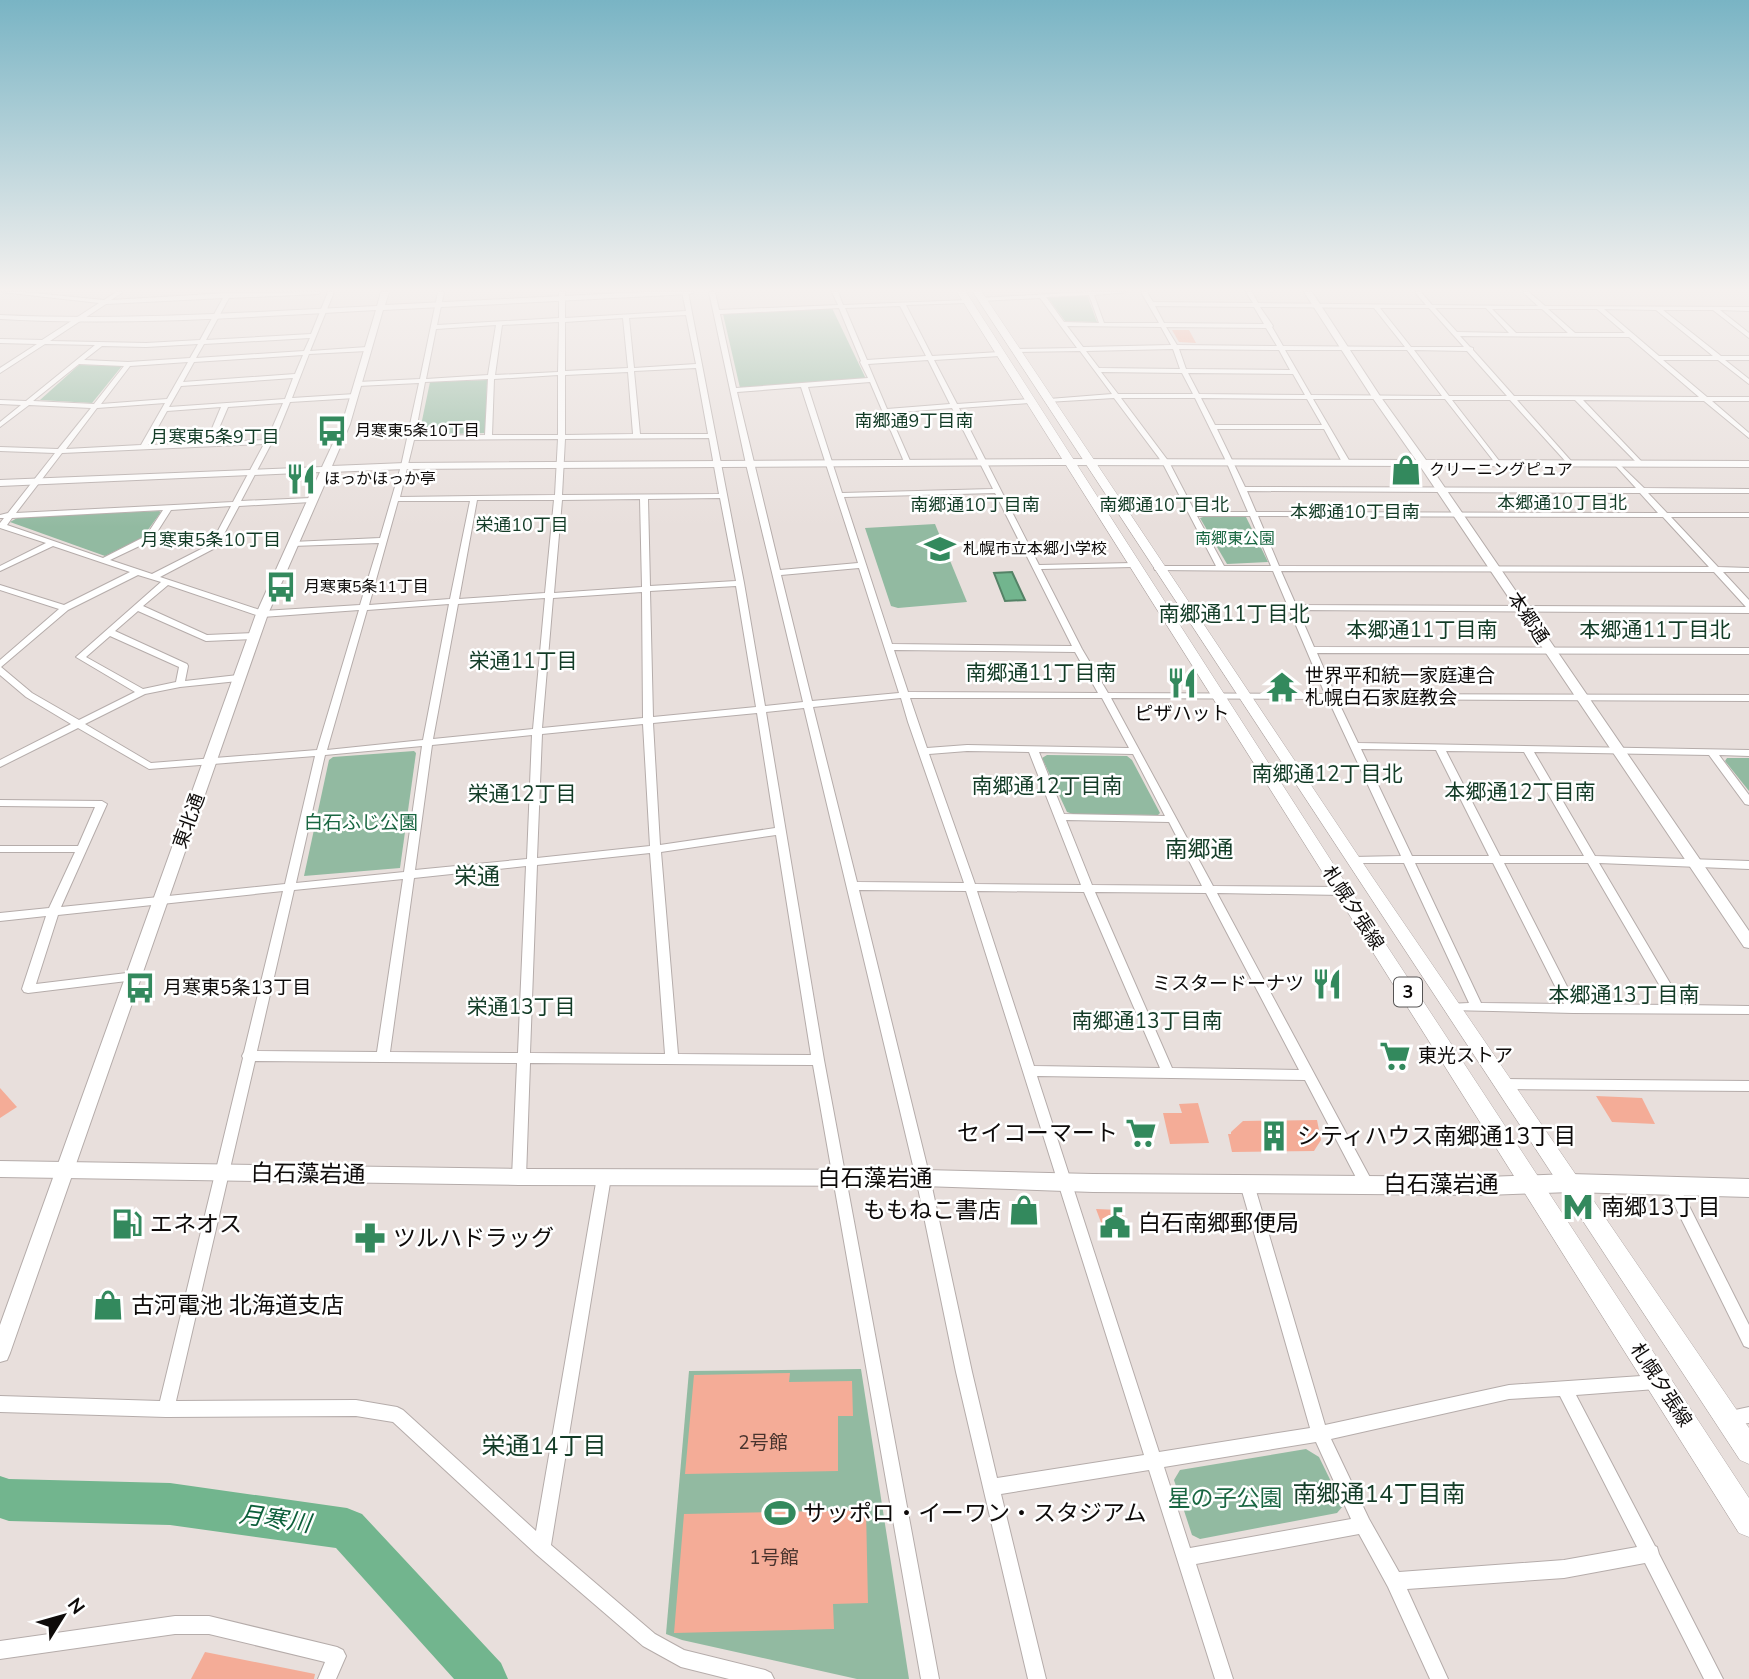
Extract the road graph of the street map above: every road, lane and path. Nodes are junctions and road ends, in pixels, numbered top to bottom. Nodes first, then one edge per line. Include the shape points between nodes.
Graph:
1 (67, 370) edge
2 (123, 370) edge
3 (185, 370) edge
4 (300, 370) edge
5 (362, 370) edge
6 (424, 370) edge
7 (492, 370) edge
8 (563, 370) edge
9 (626, 370) edge
10 (632, 370) edge
11 (701, 370) edge
12 (729, 370) edge
13 (867, 370) edge
14 (935, 370) edge
15 (1010, 370) edge
16 (1028, 370) edge
17 (1097, 370) edge
18 (1128, 370) edge
19 (1360, 370) edge
20 (1426, 370) edge
21 (1489, 370) edge
22 (1672, 370) edge
23 (1735, 370) edge
24 (1184, 371) junction
25 (1296, 372) joint
26 (563, 374) junction
27 (298, 376) junction
28 (491, 377) junction
29 (422, 380) junction
30 (872, 380) junction
31 (1749, 382) edge
32 (178, 384) junction
33 (804, 385) junction
34 (356, 390) junction
35 (734, 390) junction
36 (1116, 396) junction
37 (1197, 397) junction
38 (1310, 397) junction
39 (1376, 397) junction
40 (1449, 398) junction
41 (1513, 398) junction
42 (1577, 398) junction
43 (1706, 399) junction
44 (1749, 399) edge
45 (289, 400) junction
46 (169, 401) junction
47 (1029, 401) junction
48 (1049, 401) junction
49 (0, 402) edge
50 (27, 403) junction
51 (226, 404) junction
52 (95, 405) junction
53 (954, 406) junction
54 (164, 409) junction
55 (884, 411) junction
56 (0, 425) edge
57 (1212, 427) junction
58 (1327, 427) junction
59 (638, 436) junction
60 (713, 436) junction
61 (1749, 436) edge
62 (561, 437) junction
63 (410, 438) junction
64 (488, 438) junction
65 (269, 442) junction
66 (208, 445) junction
67 (143, 448) junction
68 (0, 449) edge
69 (58, 451) junction
70 (1230, 461) junction
71 (982, 462) junction
72 (1077, 462) junction
73 (1165, 462) junction
74 (1346, 462) junction
75 (828, 463) junction
76 (907, 463) junction
77 (1423, 463) junction
78 (1498, 463) junction
79 (1570, 463) junction
80 (720, 464) junction
81 (745, 464) junction
82 (1617, 464) junction
83 (1640, 464) junction
84 (1749, 464) edge
85 (405, 466) junction
86 (561, 466) junction
87 (325, 469) junction
88 (252, 472) junction
89 (34, 482) junction
90 (0, 483) edge
91 (1242, 489) junction
92 (1440, 490) junction
93 (1643, 490) junction
94 (997, 491) junction
95 (1749, 491) edge
96 (839, 495) junction
97 (724, 496) junction
98 (558, 497) junction
99 (644, 497) junction
100 (474, 498) junction
101 (396, 499) junction
102 (311, 500) junction
103 (235, 504) junction
104 (168, 508) junction
105 (1192, 514) junction
106 (1254, 514) junction
107 (1458, 514) junction
108 (1665, 515) junction
109 (1749, 515) edge
110 (4, 516) edge
111 (1, 526) edge
112 (384, 540) junction
113 (53, 543) junction
114 (292, 544) junction
115 (104, 560) junction
116 (862, 565) junction
117 (1133, 565) junction
118 (1038, 567) junction
119 (1158, 568) junction
120 (1221, 568) junction
121 (1278, 568) junction
122 (0, 569) edge
123 (1495, 569) junction
124 (1716, 570) junction
125 (1749, 570) edge
126 (137, 572) junction
127 (777, 573) junction
128 (153, 577) junction
129 (167, 581) junction
130 (740, 583) junction
131 (0, 587) edge
132 (646, 589) junction
133 (550, 596) junction
134 (455, 602) junction
135 (137, 607) junction
136 (1294, 607) junction
137 (65, 608) junction
138 (364, 608) junction
139 (1749, 608) edge
140 (1523, 610) junction
141 (262, 614) junction
142 (109, 632) junction
143 (254, 636) junction
144 (889, 647) junction
145 (1078, 649) junction
146 (1312, 650) junction
147 (1550, 651) junction
148 (1749, 651) edge
149 (0, 668) edge
150 (239, 678) junction
151 (180, 684) junction
152 (142, 692) junction
153 (905, 695) junction
154 (1105, 695) junction
155 (1217, 695) junction
156 (1244, 695) junction
157 (1331, 696) junction
158 (1583, 698) junction
159 (1749, 698) edge
160 (810, 706) junction
161 (762, 711) junction
162 (648, 722) junction
163 (79, 726) junction
164 (537, 732) junction
165 (427, 743) junction
166 (1355, 746) junction
167 (1439, 747) junction
168 (1033, 749) junction
169 (1527, 749) junction
170 (923, 751) junction
171 (1136, 751) junction
172 (1617, 751) junction
173 (1749, 753) edge
174 (321, 754) junction
175 (1713, 754) junction
176 (211, 762) junction
177 (0, 764) edge
178 (1749, 802) edge
179 (0, 803) edge
180 (1059, 817) junction
181 (1172, 819) junction
182 (780, 831) junction
183 (0, 849) edge
184 (82, 849) junction
185 (654, 849) junction
186 (1408, 859) junction
187 (1498, 859) junction
188 (1592, 859) junction
189 (533, 860) junction
190 (1353, 860) junction
191 (1696, 864) junction
192 (1749, 865) edge
193 (408, 874) junction
194 (290, 886) junction
195 (852, 886) junction
196 (970, 886) junction
197 (1087, 887) junction
198 (1210, 889) junction
199 (1342, 891) junction
200 (161, 899) junction
201 (53, 912) junction
202 (0, 916) edge
203 (1749, 943) edge
204 (135, 976) junction
205 (1452, 1007) junction
206 (1477, 1007) junction
207 (1573, 1009) junction
208 (1680, 1010) junction
209 (1749, 1010) edge
210 (248, 1056) junction
211 (383, 1057) junction
212 (672, 1059) junction
213 (525, 1060) junction
214 (818, 1060) junction
215 (1029, 1071) junction
216 (1168, 1073) junction
217 (1309, 1074) junction
218 (1504, 1084) junction
219 (1749, 1086) edge
220 (0, 1169) edge
221 (65, 1170) junction
222 (221, 1173) junction
223 (519, 1177) junction
224 (604, 1177) junction
225 (923, 1178) junction
226 (844, 1179) junction
227 (1063, 1182) junction
228 (1532, 1183) junction
229 (1570, 1183) junction
230 (1247, 1184) junction
231 (1366, 1184) junction
232 (1672, 1186) junction
233 (1749, 1188) edge
234 (1749, 1341) edge
235 (0, 1353) edge
236 (1658, 1382) junction
237 (1565, 1389) junction
238 (0, 1404) edge
239 (166, 1409) junction
240 (1749, 1415) edge
241 (1727, 1418) junction
242 (1320, 1434) junction
243 (1749, 1451) edge
244 (1154, 1461) junction
245 (993, 1488) junction
246 (1749, 1523) edge
247 (1363, 1525) junction
248 (542, 1548) junction
249 (1651, 1553) junction
250 (1187, 1558) junction
251 (1394, 1581) junction
252 (0, 1650) edge
253 (327, 1679) edge
254 (765, 1679) edge
255 (930, 1679) edge
256 (1037, 1679) edge
257 (1224, 1679) edge
258 (1438, 1679) edge
259 (1713, 1679) edge

1 - 50 street
2 - 52 street
3 - 32 street
4 - 27 street
5 - 34 street, 東北通
6 - 29 street
7 - 28 street
8 - 26 street
9 - 26 street
10 - 59 street
11 - 60 street
12 - 35 street
13 - 30 street
14 - 53 street
15 - 47 main road, 札幌夕張線 / 3
16 - 48 main road, 札幌夕張線 / 3
17 - 36 street
18 - 24 street
19 - 39 street, 本郷通
20 - 40 street
21 - 41 street
22 - 43 street
23 - 31 street
24 - 25 street
24 - 37 street
25 - 38 street
26 - 28 street
26 - 62 street
27 - 32 street
27 - 45 street
28 - 29 street
28 - 64 street
29 - 34 street
29 - 63 street
30 - 33 street
30 - 55 street
32 - 46 street
33 - 35 street
33 - 75 street
34 - 45 street
34 - 87 street, 東北通
35 - 81 street
36 - 37 street
36 - 48 street
36 - 73 street
37 - 38 street
37 - 57 street
38 - 39 street
38 - 58 street
39 - 40 street
39 - 77 street, 本郷通
40 - 41 street
40 - 78 street
41 - 42 street
41 - 79 street
42 - 43 street
42 - 83 street
43 - 44 street
43 - 61 street
45 - 51 street
45 - 65 street
46 - 52 street
46 - 54 street
47 - 53 street
47 - 72 main road, 札幌夕張線 / 3
48 - 72 main road, 札幌夕張線 / 3
49 - 50 street
50 - 52 street
50 - 56 street
51 - 54 street
51 - 66 street
52 - 69 street
53 - 55 street
53 - 71 street
54 - 67 street
55 - 76 street
57 - 58 street
57 - 70 street
58 - 74 street
59 - 60 street
59 - 62 street
60 - 80 street
62 - 64 street
62 - 86 street
63 - 64 street
63 - 85 street
65 - 66 street
65 - 88 street
66 - 67 street
67 - 69 street
68 - 69 street
69 - 89 street
70 - 73 street
70 - 74 street
70 - 91 street
71 - 72 street
71 - 76 street
71 - 94 street
72 - 73 street
72 - 117 main road, 札幌夕張線 / 3
72 - 119 main road, 札幌夕張線 / 3
73 - 105 street
74 - 77 street
75 - 76 street
75 - 81 street
75 - 96 street
77 - 78 street
77 - 92 street, 本郷通
78 - 79 street
79 - 82 street
80 - 81 street
80 - 86 street
80 - 97 street
81 - 127 street
82 - 83 street
82 - 93 street
83 - 84 street
85 - 86 street
85 - 87 street
85 - 101 street
86 - 98 street
87 - 88 street
87 - 102 street, 東北通
88 - 89 street
88 - 103 street
89 - 90 street
89 - 110 street
91 - 92 street
91 - 106 street
92 - 93 street
92 - 107 street, 本郷通
93 - 95 street
93 - 108 street
94 - 96 street
94 - 118 street
96 - 116 street
97 - 99 street
97 - 130 street
98 - 99 street
98 - 100 street
98 - 133 street
99 - 132 street
100 - 101 street
100 - 134 street
101 - 112 street
102 - 103 street
102 - 114 street, 東北通
103 - 104 street
103 - 128 street via 214,545
104 - 110 street
104 - 115 street via 149,538
105 - 106 street
105 - 120 street
106 - 107 street
106 - 121 street
107 - 108 street
107 - 123 street, 本郷通
108 - 109 street
108 - 124 street
110 - 111 street
111 - 113 street
112 - 114 street
112 - 138 street
113 - 115 street
113 - 122 street
114 - 141 street, 東北通
115 - 126 street
116 - 127 street
116 - 144 street
117 - 118 street
117 - 155 main road, 札幌夕張線 / 3
118 - 145 street
119 - 120 street
119 - 156 main road, 札幌夕張線 / 3
120 - 121 street
121 - 123 street
121 - 136 street
123 - 124 street
123 - 140 street, 本郷通
124 - 125 street
124 - 139 street
126 - 128 street
126 - 137 street
127 - 160 street
128 - 129 street
129 - 135 street
129 - 141 street
130 - 132 street
130 - 161 street
131 - 137 street
132 - 133 street
132 - 162 street
133 - 134 street
133 - 164 street
134 - 138 street
134 - 165 street
135 - 142 street
135 - 143 street via 206,638
136 - 140 street
136 - 146 street
137 - 149 street
138 - 141 street
138 - 174 street
139 - 140 street
140 - 147 street, 本郷通
141 - 143 street, 東北通
142 - 151 street via 184,666
142 - 152 street via 80,657
143 - 150 street, 東北通
144 - 145 street
144 - 153 street
145 - 154 street
146 - 147 street
146 - 157 street
147 - 148 street
147 - 158 street, 本郷通
149 - 163 street via 29,695
150 - 151 street
150 - 176 street, 東北通
151 - 152 street
152 - 163 street
153 - 154 street
153 - 160 street
153 - 170 street
154 - 155 street
154 - 171 street
155 - 156 street
155 - 199 main road, 札幌夕張線 / 3
156 - 157 street
156 - 190 main road, 札幌夕張線 / 3
157 - 158 street
157 - 166 street
158 - 159 street
158 - 172 street, 本郷通
160 - 161 street
160 - 195 street
161 - 162 street
161 - 182 street
162 - 164 street
162 - 185 street
163 - 176 street via 149,766
163 - 177 street
164 - 165 street
164 - 189 street
165 - 174 street
165 - 193 street
166 - 167 street
166 - 186 street
167 - 169 street
167 - 187 street
168 - 170 street
168 - 171 street
168 - 180 street
169 - 172 street
169 - 188 street
170 - 196 street
171 - 181 street
172 - 175 street
172 - 191 street, 本郷通
173 - 175 street
174 - 176 street
174 - 194 street
175 - 178 street
176 - 200 street, 東北通
179 - 184 street via 102,804
180 - 181 street
180 - 197 street
181 - 198 street
182 - 185 street
182 - 214 street
183 - 184 street
184 - 201 street
185 - 189 street
185 - 212 street
186 - 187 street
186 - 190 street
186 - 206 street
187 - 188 street
187 - 207 street
188 - 191 street
188 - 208 street
189 - 193 street
189 - 213 street
190 - 205 main road, 札幌夕張線 / 3
191 - 192 street
191 - 203 street, 本郷通
193 - 194 street
193 - 211 street
194 - 200 street
194 - 210 street
195 - 196 street
195 - 225 street
196 - 197 street
196 - 215 street
197 - 198 street
197 - 216 street
198 - 199 street
198 - 217 street
199 - 228 main road, 札幌夕張線 / 3
200 - 201 street
200 - 204 street, 東北通
201 - 202 street
201 - 204 street via 28,989
204 - 221 street, 東北通
205 - 206 street
205 - 218 main road, 札幌夕張線 / 3
206 - 207 street
207 - 208 street
208 - 209 street
210 - 211 street
210 - 222 street
211 - 213 street
212 - 213 street
212 - 214 street
213 - 223 street
214 - 226 street
215 - 216 street
215 - 227 street
216 - 217 street
217 - 231 street
218 - 219 street
218 - 229 main road, 札幌夕張線 / 3
220 - 221 main road, 白石藻岩通
221 - 222 main road, 白石藻岩通
221 - 235 street, 東北通
222 - 223 main road, 白石藻岩通
222 - 239 street
223 - 224 main road, 白石藻岩通
224 - 226 main road, 白石藻岩通
224 - 248 street
225 - 226 main road, 白石藻岩通
225 - 227 main road, 白石藻岩通
225 - 245 street
226 - 255 street
227 - 230 main road, 白石藻岩通
227 - 244 street
228 - 229 main road, 白石藻岩通
228 - 231 main road, 白石藻岩通
228 - 236 main road, 札幌夕張線 / 3
229 - 232 main road, 白石藻岩通
229 - 241 main road, 札幌夕張線 / 3
230 - 231 main road, 白石藻岩通
230 - 242 street
232 - 233 main road, 白石藻岩通
232 - 234 street
236 - 237 street
236 - 246 main road, 札幌夕張線 / 3
237 - 242 street via 1509,1392
237 - 249 street
238 - 239 street
239 - 248 street via 356,1408 397,1415
240 - 241 street
241 - 243 main road, 札幌夕張線 / 3
242 - 244 street
242 - 247 street
244 - 245 street
244 - 250 street
245 - 256 street
247 - 250 street
247 - 251 street
248 - 254 street via 649,1640 681,1658
249 - 251 street via 1564,1569
249 - 259 street
250 - 257 street
251 - 258 street
252 - 253 street via 175,1625 209,1625 337,1656

